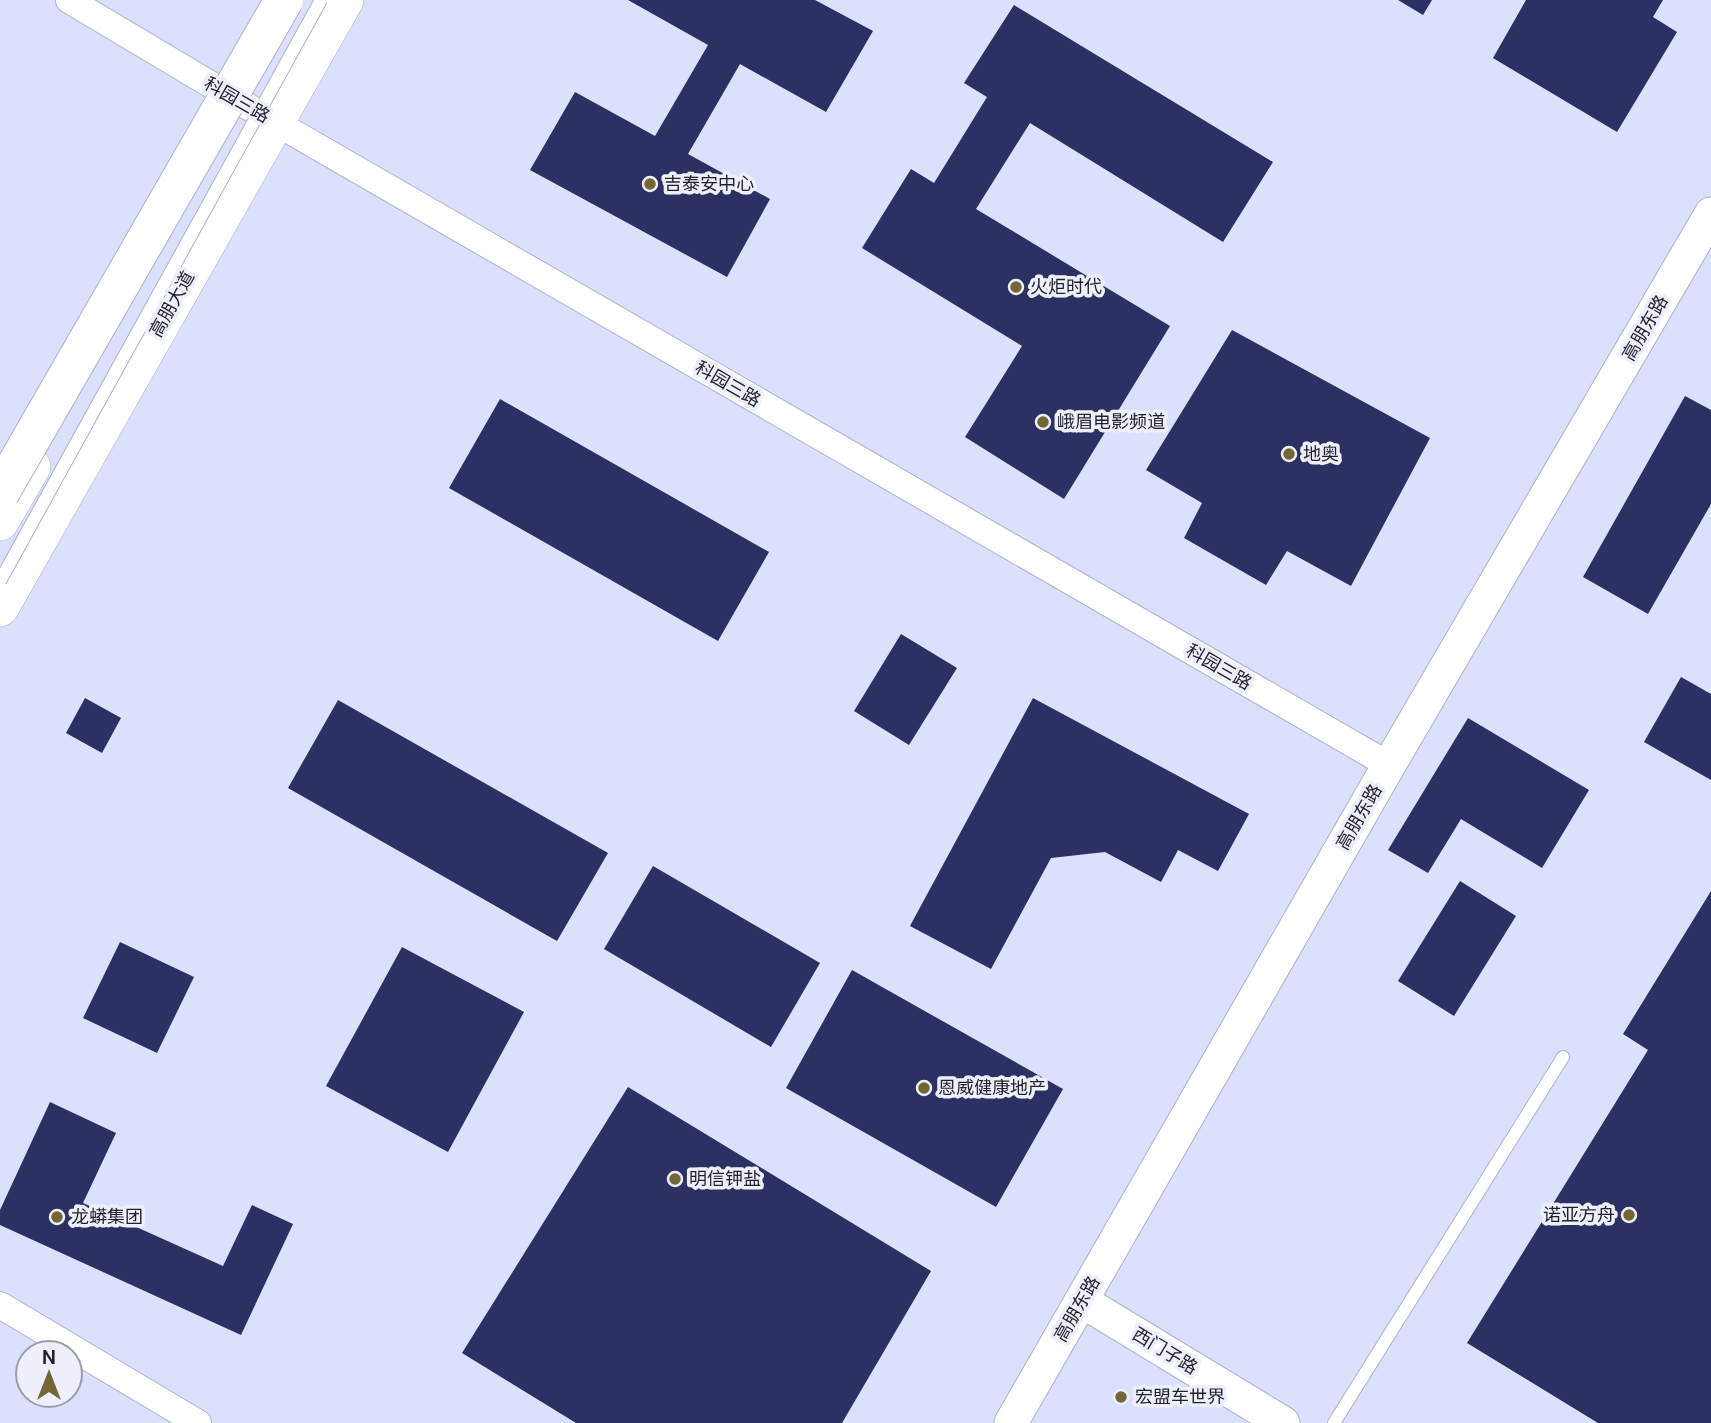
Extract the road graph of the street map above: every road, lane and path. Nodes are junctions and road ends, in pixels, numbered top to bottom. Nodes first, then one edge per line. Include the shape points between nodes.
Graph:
1 (69, 0) edge
2 (284, 0) edge
3 (297, 0) edge
4 (321, 0) edge
5 (345, 0) edge
6 (240, 102) junction
7 (275, 122) junction
8 (1711, 214) edge
9 (0, 493) edge
10 (0, 522) edge
11 (0, 581) edge
12 (0, 608) edge
13 (1389, 765) junction
14 (1563, 1058) dead end
15 (1082, 1301) junction
16 (0, 1306) edge
17 (198, 1423) edge
18 (1011, 1423) edge
19 (1283, 1423) edge
20 (1334, 1423) edge

1 - 6 street, 科园三路
2 - 9 highway, bridge
3 - 6 main road
4 - 11 lane, bridge
5 - 7 main road, 高朋大道
6 - 7 street, 科园三路
6 - 10 main road
7 - 12 main road, 高朋大道
7 - 13 street, 科园三路
8 - 13 street, 高朋东路
13 - 15 street, 高朋东路
14 - 20 lane
15 - 18 street, 高朋东路
15 - 19 street, 西门子路
16 - 17 street

